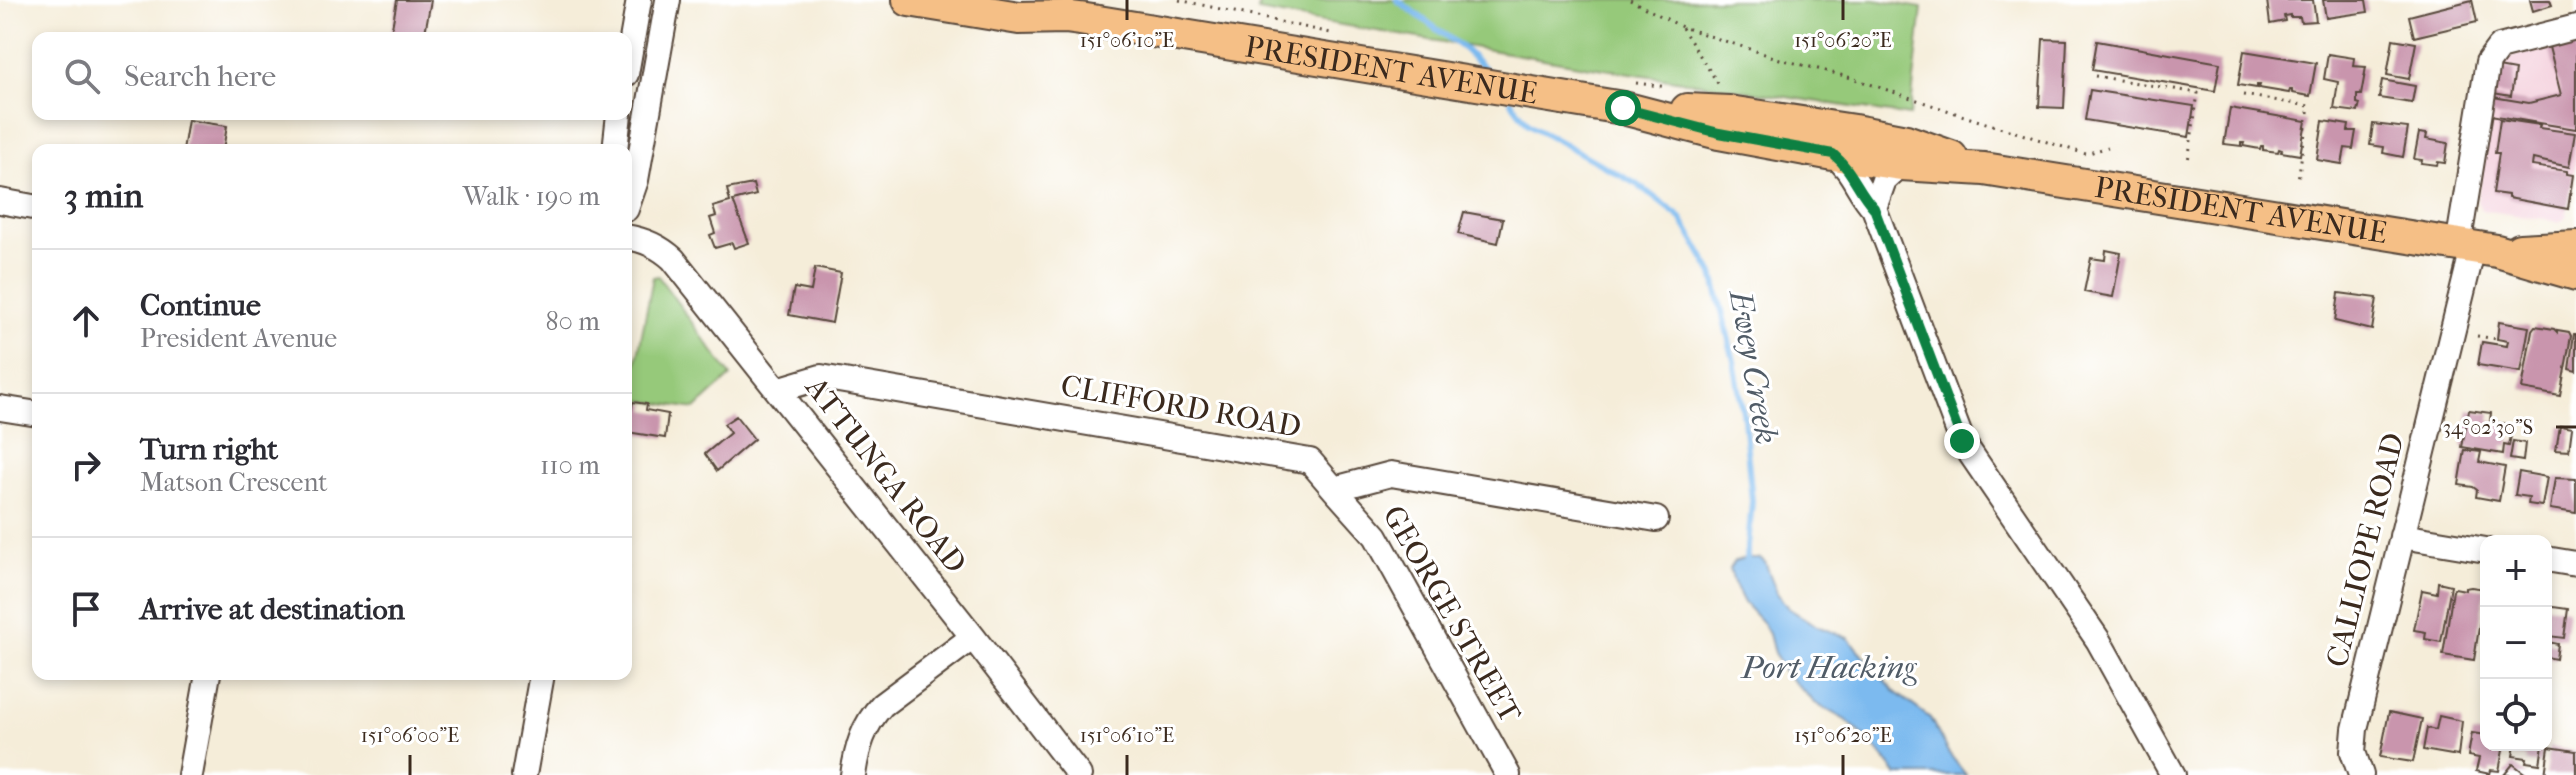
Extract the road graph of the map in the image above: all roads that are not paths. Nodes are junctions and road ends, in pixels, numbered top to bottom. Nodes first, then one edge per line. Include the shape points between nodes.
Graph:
1 (639, 0) edge
2 (668, 0) edge
3 (909, 0) edge
4 (1025, 0) edge
5 (1065, 17) junction
6 (2576, 27) edge
7 (632, 40) edge
8 (1623, 108) junction
9 (618, 120) edge
10 (616, 144) edge
11 (1833, 154) junction
12 (1901, 164) junction
13 (1984, 169) junction
14 (632, 192) edge
15 (0, 201) edge
16 (32, 207) edge
17 (1874, 208) junction
18 (632, 238) edge
19 (2576, 247) edge
20 (2476, 248) junction
21 (2576, 274) edge
22 (778, 390) junction
23 (0, 408) edge
24 (32, 413) edge
25 (1334, 489) junction
26 (1656, 519) dead end
27 (2402, 536) junction
28 (2480, 549) edge
29 (2552, 560) edge
30 (2576, 564) edge
31 (973, 637) junction
32 (207, 680) edge
33 (541, 680) edge
34 (190, 775) edge
35 (524, 775) edge
36 (853, 775) edge
37 (1079, 775) edge
38 (1508, 775) edge
39 (2173, 775) edge
40 (2361, 775) edge

1 - 7 street
2 - 14 street
3 - 5 main road, PRESIDENT AVENUE via 1019,18
4 - 5 main road, PRESIDENT AVENUE
5 - 8 main road, PRESIDENT AVENUE
6 - 20 street, CALLIOPE ROAD via 2499,47 2491,55
8 - 11 main road, PRESIDENT AVENUE
8 - 13 main road, PRESIDENT AVENUE via 1729,112 1854,131 1906,141
9 - 10 street
11 - 12 main road, PRESIDENT AVENUE
11 - 17 street
12 - 13 main road, PRESIDENT AVENUE
12 - 17 street via 1884,180
13 - 20 main road, PRESIDENT AVENUE
15 - 16 street
17 - 39 street via 1957,432 2098,640
18 - 22 street, ATTUNGA ROAD via 660,247 673,259
19 - 20 main road, PRESIDENT AVENUE
20 - 21 main road, PRESIDENT AVENUE
20 - 27 street, CALLIOPE ROAD
22 - 25 street, CLIFFORD ROAD via 821,377 1310,461
22 - 31 street, ATTUNGA ROAD
23 - 24 street
25 - 26 street via 1391,474
25 - 38 street, GEORGE STREET via 1376,536
27 - 28 street
27 - 40 street, CALLIOPE ROAD via 2355,729 2353,752
29 - 30 street
31 - 36 street via 882,705 859,741
31 - 37 street, ATTUNGA ROAD
32 - 34 street
33 - 35 street

